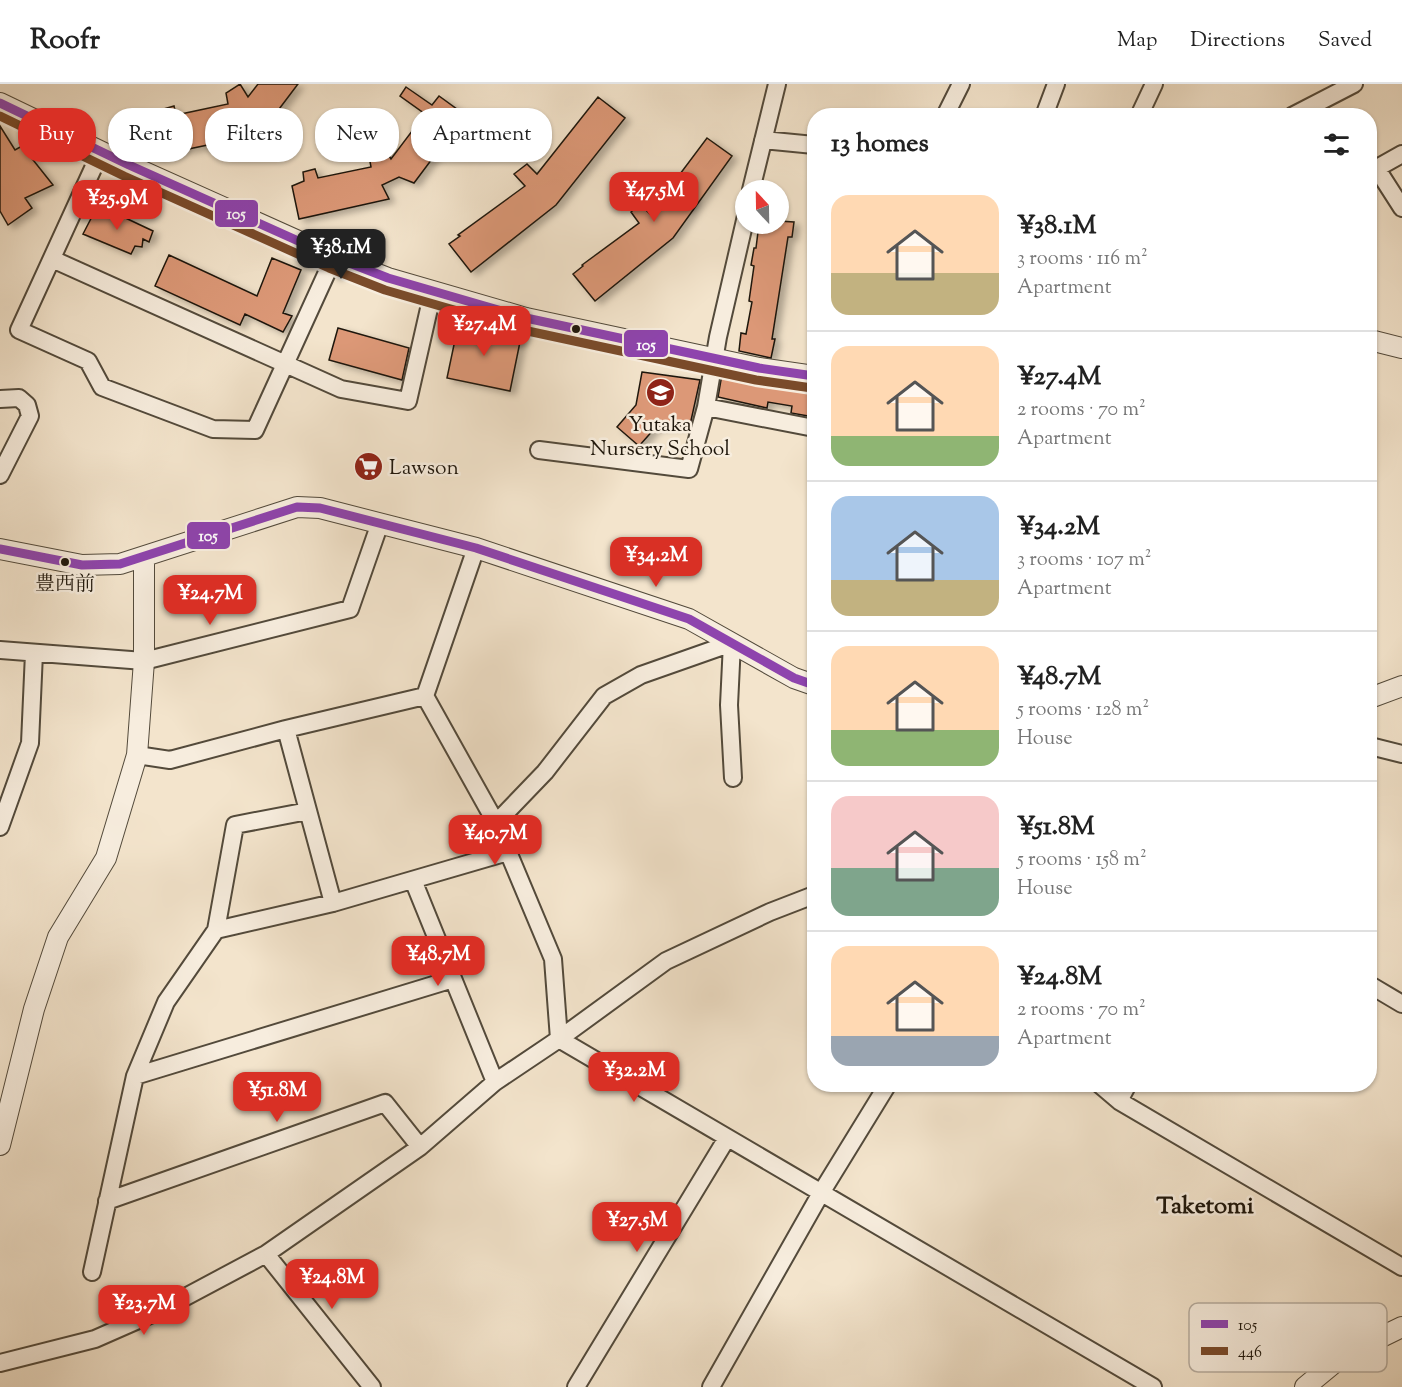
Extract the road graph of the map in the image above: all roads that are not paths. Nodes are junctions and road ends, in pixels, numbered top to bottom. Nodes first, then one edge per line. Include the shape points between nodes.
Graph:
1 (777, 84) edge
2 (961, 84) edge
3 (1056, 84) edge
4 (1154, 84) edge
5 (1354, 84) edge
6 (0, 103) edge
7 (949, 108) edge
8 (1047, 108) edge
9 (1143, 108) edge
10 (1308, 108) edge
11 (763, 140) junction
12 (807, 144) edge
13 (101, 151) junction
14 (1402, 154) edge
15 (1377, 168) edge
16 (1377, 175) edge
17 (753, 180) edge
18 (1402, 208) edge
19 (742, 234) edge
20 (334, 257) junction
21 (52, 259) junction
22 (433, 291) junction
23 (1377, 342) edge
24 (1402, 348) edge
25 (716, 357) junction
26 (285, 364) junction
27 (807, 375) edge
28 (0, 399) edge
29 (706, 406) junction
30 (807, 427) edge
31 (539, 450) dead end
32 (0, 475) edge
33 (380, 524) junction
34 (476, 548) junction
35 (0, 549) edge
36 (144, 557) junction
37 (732, 644) junction
38 (0, 650) edge
39 (34, 652) junction
40 (144, 660) junction
41 (807, 683) edge
42 (1402, 686) edge
43 (1377, 695) edge
44 (425, 696) junction
45 (286, 729) junction
46 (1377, 748) edge
47 (138, 754) junction
48 (1402, 754) edge
49 (733, 778) dead end
50 (308, 811) junction
51 (496, 823) junction
52 (0, 827) edge
53 (508, 852) junction
54 (413, 880) junction
55 (807, 898) edge
56 (333, 903) junction
57 (216, 930) junction
58 (453, 979) junction
59 (1377, 989) edge
60 (1402, 1004) edge
61 (559, 1039) junction
62 (135, 1076) junction
63 (495, 1082) junction
64 (883, 1092) edge
65 (1108, 1092) edge
66 (1124, 1092) edge
67 (1119, 1101) junction
68 (727, 1138) junction
69 (0, 1145) edge
70 (420, 1147) junction
71 (820, 1193) junction
72 (107, 1202) junction
73 (266, 1254) junction
74 (1402, 1266) edge
75 (92, 1272) dead end
76 (1402, 1327) edge
77 (1387, 1334) edge
78 (0, 1364) edge
79 (1323, 1372) edge
80 (372, 1387) edge
81 (576, 1387) edge
82 (711, 1387) edge
83 (1152, 1387) edge
84 (1305, 1387) edge

1 - 11 street
2 - 7 street
3 - 8 street
4 - 9 street
5 - 10 street
6 - 13 street
11 - 12 street
11 - 17 street
13 - 20 street
13 - 21 street
14 - 15 street
16 - 18 street
19 - 25 street
20 - 22 street
20 - 26 street
21 - 26 street
21 - 26 street via 19,330 88,361 102,387 213,429 255,430
22 - 25 street via 526,318
22 - 26 street via 408,401 341,389
23 - 24 street
25 - 27 street
25 - 29 street
28 - 32 street via 19,398 27,405 30,416
29 - 30 street
29 - 31 street via 689,469
33 - 34 street
33 - 36 street via 320,508 297,507
33 - 40 street via 350,609
34 - 37 street via 689,619
34 - 44 street
35 - 36 street via 82,565 120,564
36 - 40 street
37 - 41 street
37 - 49 street via 729,705
37 - 51 street via 641,675 604,696 545,772
38 - 39 street
39 - 40 street
39 - 52 street via 30,743
40 - 47 street
42 - 43 street
44 - 45 street
44 - 51 street
45 - 47 street via 170,760
45 - 50 street
46 - 48 street
47 - 69 street via 106,858 58,937 34,1009
50 - 56 street
50 - 57 street via 235,825
51 - 53 street
53 - 54 street
53 - 61 street via 553,959
54 - 56 street
54 - 58 street
55 - 61 street via 666,961
56 - 57 street
57 - 62 street via 166,1002
58 - 62 street
58 - 63 street
59 - 60 street
61 - 63 street
61 - 68 street
62 - 72 street
63 - 70 street
64 - 71 street
65 - 67 street
66 - 67 street
67 - 74 street
68 - 71 street
68 - 81 street
70 - 72 street via 385,1103
70 - 73 street
71 - 82 street
71 - 83 street
72 - 75 street
73 - 78 street via 161,1310 95,1339
73 - 80 street
76 - 77 street
79 - 84 street

